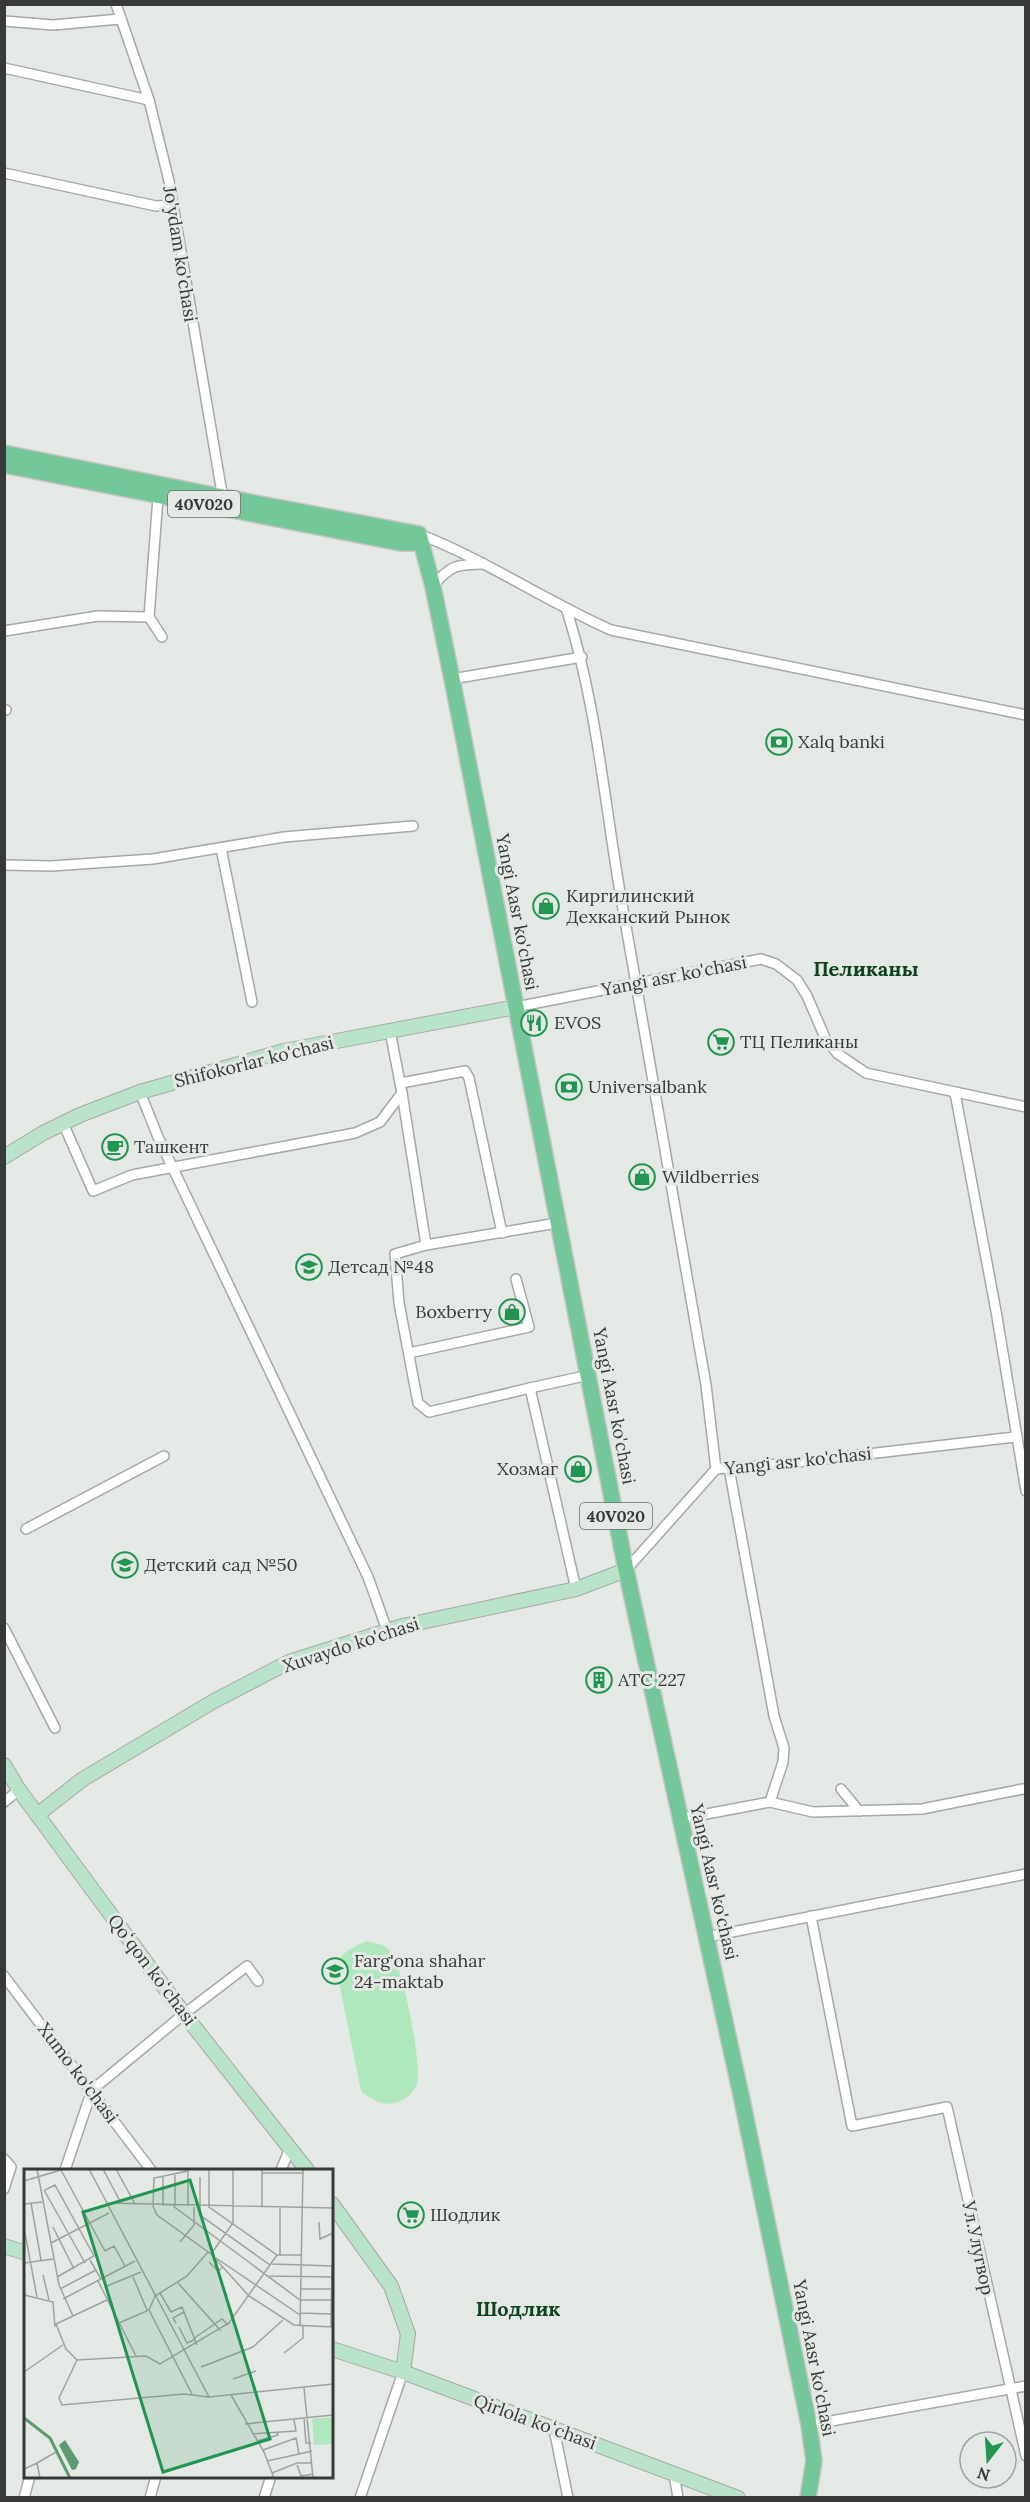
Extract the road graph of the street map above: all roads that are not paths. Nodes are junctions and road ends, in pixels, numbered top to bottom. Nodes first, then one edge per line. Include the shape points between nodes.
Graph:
1 (116, 4) edge
2 (120, 19) junction
3 (4, 21) edge
4 (4, 68) edge
5 (149, 100) junction
6 (4, 173) edge
7 (172, 205) junction
8 (4, 453) edge
9 (4, 465) edge
10 (158, 496) junction
11 (223, 503) junction
12 (412, 538) junction
13 (488, 564) junction
14 (433, 587) junction
15 (567, 611) junction
16 (149, 618) junction
17 (4, 632) edge
18 (162, 637) dead end
19 (582, 657) junction
20 (452, 679) junction
21 (1026, 715) edge
22 (413, 826) dead end
23 (221, 848) junction
24 (4, 865) edge
25 (636, 983) junction
26 (252, 1002) dead end
27 (516, 1007) junction
28 (390, 1031) junction
29 (401, 1088) junction
30 (140, 1092) junction
31 (955, 1092) junction
32 (1026, 1107) edge
33 (63, 1123) junction
34 (4, 1157) edge
35 (174, 1166) junction
36 (557, 1223) junction
37 (502, 1233) junction
38 (426, 1245) junction
39 (516, 1279) dead end
40 (409, 1353) junction
41 (589, 1375) junction
42 (530, 1388) junction
43 (1015, 1437) junction
44 (164, 1456) dead end
45 (729, 1468) junction
46 (716, 1469) junction
47 (1026, 1491) edge
48 (26, 1529) dead end
49 (626, 1570) junction
50 (576, 1589) junction
51 (4, 1628) edge
52 (387, 1630) junction
53 (55, 1728) dead end
54 (4, 1765) edge
55 (841, 1789) dead end
56 (1023, 1789) dead end
57 (19, 1790) junction
58 (4, 1802) edge
59 (770, 1802) junction
60 (860, 1811) junction
61 (37, 1815) junction
62 (680, 1819) junction
63 (1026, 1874) edge
64 (812, 1916) junction
65 (707, 1937) junction
66 (4, 1976) edge
67 (258, 1981) dead end
68 (184, 2014) junction
69 (92, 2090) junction
70 (290, 2148) junction
71 (4, 2159) edge
72 (65, 2169) edge
73 (150, 2169) edge
74 (281, 2169) edge
75 (306, 2169) edge
76 (4, 2189) edge
77 (333, 2205) edge
78 (4, 2246) edge
79 (24, 2252) edge
80 (333, 2349) edge
81 (403, 2373) junction
82 (1026, 2386) edge
83 (1009, 2389) junction
84 (809, 2425) junction
85 (554, 2429) junction
86 (1026, 2456) edge
87 (674, 2474) junction
88 (29, 2478) edge
89 (155, 2478) edge
90 (270, 2478) edge
91 (24, 2498) edge
92 (150, 2498) edge
93 (264, 2498) edge
94 (360, 2498) edge
95 (568, 2498) edge
96 (678, 2498) edge
97 (738, 2498) edge
98 (808, 2498) edge

1 - 2 street, Jo'ydam ko'chasi
2 - 3 street via 53,25
2 - 5 street, Jo'ydam ko'chasi
4 - 5 street
5 - 7 street, Jo'ydam ko'chasi
6 - 7 street via 156,206
7 - 11 street, Jo'ydam ko'chasi
8 - 11 main road
9 - 10 main road, 40V020
10 - 11 main road, 40V020
10 - 16 street
11 - 12 main road, 40V020
12 - 13 street via 454,548
12 - 14 main road, Yangi Aasr ko'chasi / 40V020
13 - 14 street via 449,569
13 - 15 street
14 - 20 main road, Yangi Aasr ko'chasi / 40V020
15 - 19 street
15 - 21 street via 634,636
16 - 17 street via 98,616
16 - 18 street
19 - 20 street
19 - 25 street
20 - 27 main road, Yangi Aasr ko'chasi / 40V020
22 - 23 street via 284,837
23 - 24 street via 142,860
23 - 26 street
25 - 27 street, Yangi asr ko'chasi
25 - 31 street, Yangi asr ko'chasi via 761,959 776,964 796,980 826,1040 850,1063 866,1073
25 - 46 street via 706,1385
27 - 28 street, Shifokorlar ko'chasi
27 - 36 main road, Yangi Aasr ko'chasi / 40V020
28 - 29 street
28 - 30 street, Shifokorlar ko'chasi via 284,1051
29 - 35 street via 380,1122 355,1133
29 - 37 street via 465,1071
29 - 38 street
30 - 33 street, Shifokorlar ko'chasi
30 - 35 street
31 - 32 street, Yangi asr ko'chasi
31 - 43 street
33 - 34 street, Shifokorlar ko'chasi
33 - 35 street via 93,1191 132,1175
35 - 52 street via 368,1576
36 - 37 street
36 - 41 main road, Yangi Aasr ko'chasi / 40V020
37 - 38 street
38 - 40 street via 395,1254 399,1304
39 - 40 street via 529,1328
40 - 42 street via 418,1403 429,1412
41 - 42 street
41 - 49 main road, Yangi Aasr ko'chasi / 40V020
42 - 50 street
43 - 45 street, Yangi asr ko'chasi
43 - 47 street
44 - 48 street
45 - 46 street, Yangi asr ko'chasi
45 - 59 street via 774,1716 784,1748
46 - 49 street, Yangi asr ko'chasi
49 - 50 street, Xuvaydo ko'chasi
49 - 62 main road, Yangi Aasr ko'chasi / 40V020
50 - 52 street, Xuvaydo ko'chasi
51 - 53 street
52 - 61 street, Xuvaydo ko'chasi via 290,1662 214,1701 83,1779
54 - 57 street, Qoʻqon koʻchasi
55 - 60 street
56 - 60 street via 922,1809
57 - 58 street
57 - 61 street, Qoʻqon koʻchasi
59 - 60 street via 813,1812
59 - 62 street
61 - 68 street, Qoʻqon koʻchasi
62 - 65 main road, Yangi Aasr ko'chasi / 40V020
63 - 64 street
64 - 65 street
64 - 83 street, Ул.Улугвор via 852,2126 947,2107
65 - 84 main road, Yangi Aasr ko'chasi / 40V020
66 - 69 street, Xumo ko'chasi
67 - 68 street via 247,1966
68 - 69 street
68 - 70 street, Qoʻqon koʻchasi
69 - 72 street
69 - 73 street, Xumo ko'chasi
70 - 74 street
70 - 75 street, Qoʻqon koʻchasi
71 - 76 street via 11,2168
77 - 81 street via 391,2286 408,2334
78 - 79 street
80 - 81 street, Qirlola koʻchasi
81 - 85 street, Qirlola koʻchasi
81 - 94 street
82 - 83 street
83 - 84 street
83 - 86 street, Ул.Улугвор
84 - 98 main road, Yangi Aasr ko'chasi / 40V020 via 814,2462
85 - 87 street, Qirlola koʻchasi
85 - 95 street
87 - 96 street
87 - 97 street, Qirlola koʻchasi
88 - 91 street
89 - 92 street
90 - 93 street

